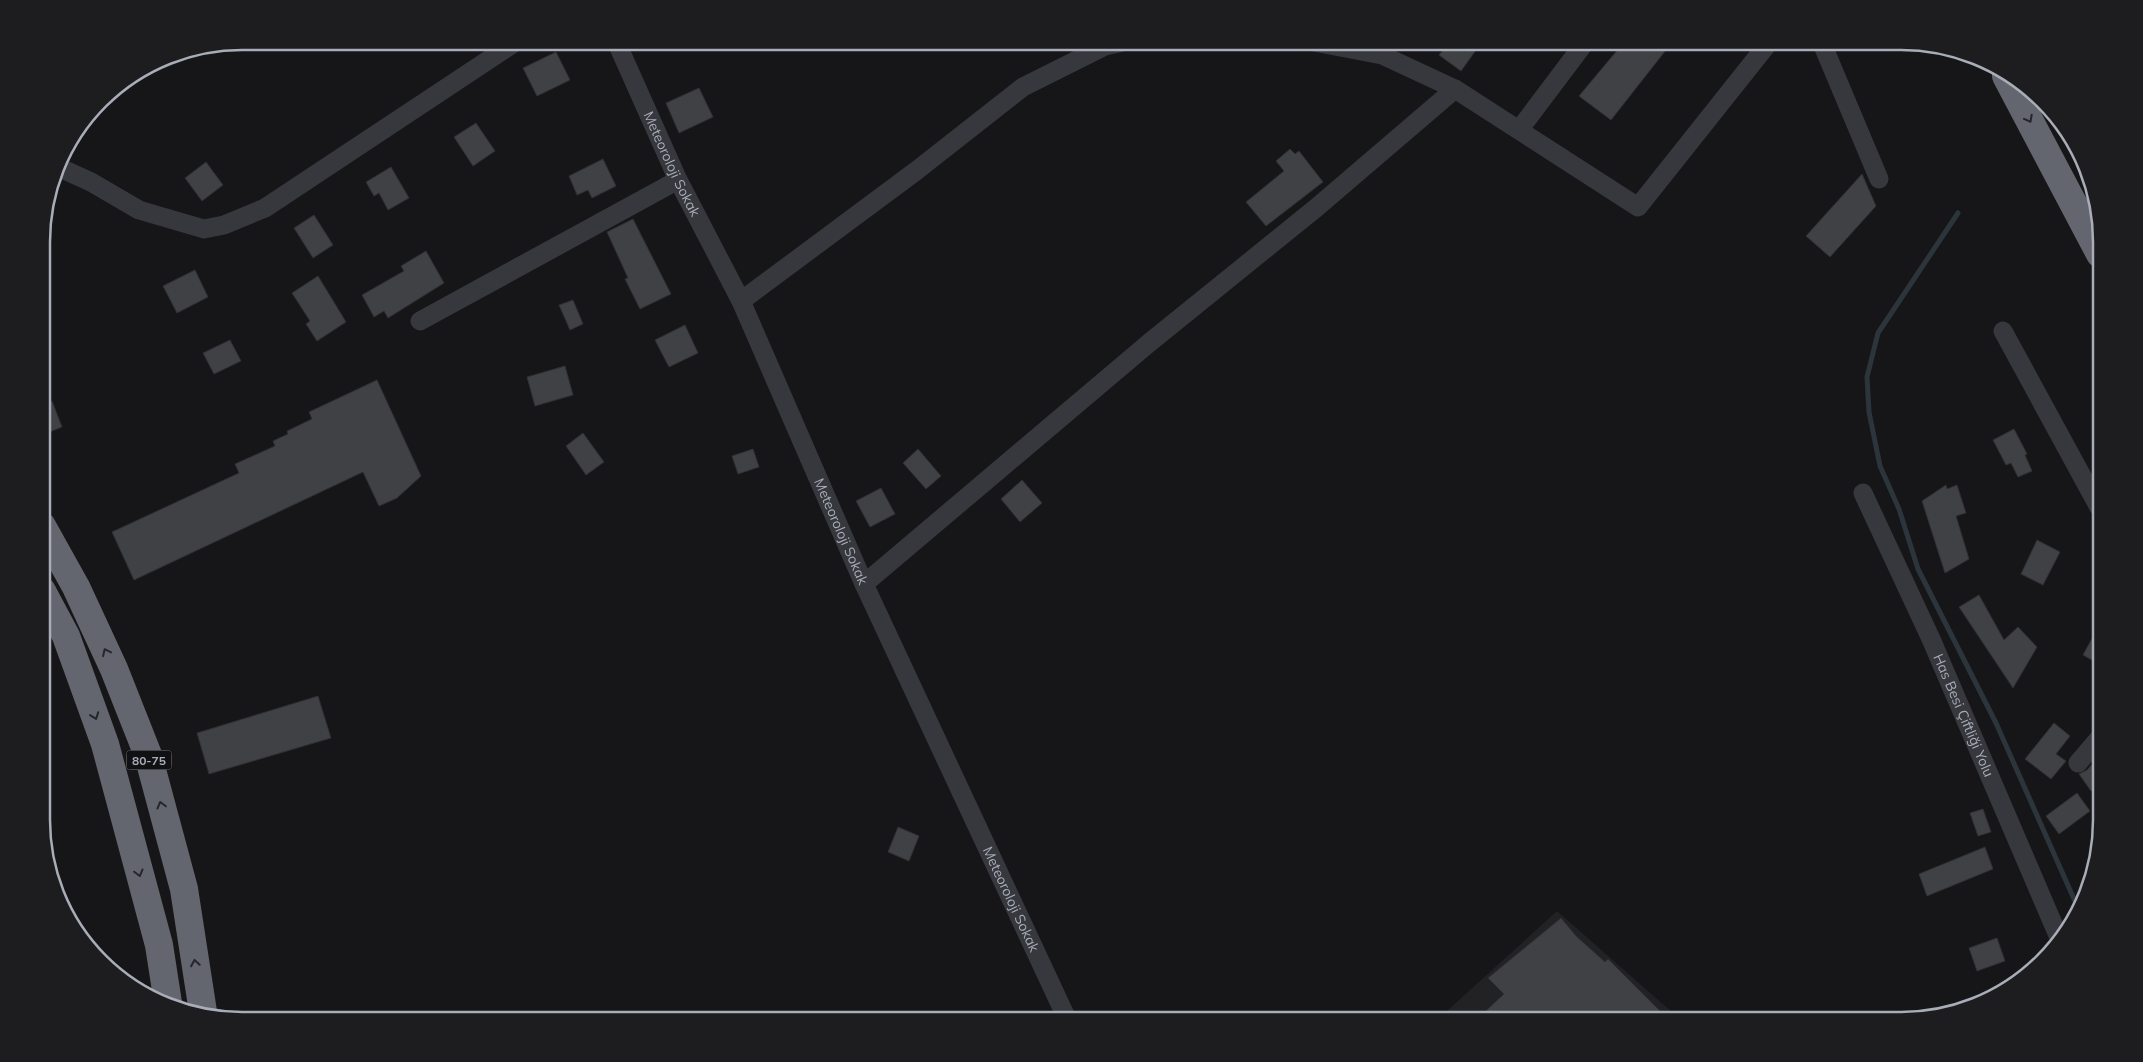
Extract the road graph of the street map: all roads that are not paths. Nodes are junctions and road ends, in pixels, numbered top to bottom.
1 (503, 50) edge
2 (620, 50) edge
3 (1097, 50) edge
4 (1356, 50) edge
5 (1579, 50) edge
6 (1763, 50) edge
7 (1825, 50) edge
8 (2011, 85) edge
9 (1455, 89) junction
10 (1518, 130) junction
11 (65, 170) edge
12 (1879, 179) dead end
13 (678, 180) junction
14 (2093, 241) edge
15 (741, 301) junction
16 (420, 321) dead end
17 (2003, 331) dead end
18 (1862, 493) dead end
19 (2093, 496) edge
20 (50, 540) edge
21 (864, 584) junction
22 (50, 606) edge
23 (2093, 746) edge
24 (2078, 763) dead end
25 (2057, 932) edge
26 (167, 996) edge
27 (202, 1007) edge
28 (1064, 1012) edge

1 - 11 street
2 - 13 street, Meteoroloji Sokak
3 - 15 street
4 - 9 street
5 - 10 street
6 - 10 street
7 - 12 street
8 -> 14 highway
9 - 10 street
9 - 21 street
13 - 15 street, Meteoroloji Sokak
13 - 16 street
15 - 21 street, Meteoroloji Sokak
17 - 19 street
18 - 25 street, Has Besi Çiftliği Yolu
27 -> 20 highway, 80-75
21 - 28 street, Meteoroloji Sokak
22 -> 26 highway, 80-75
23 - 24 street

